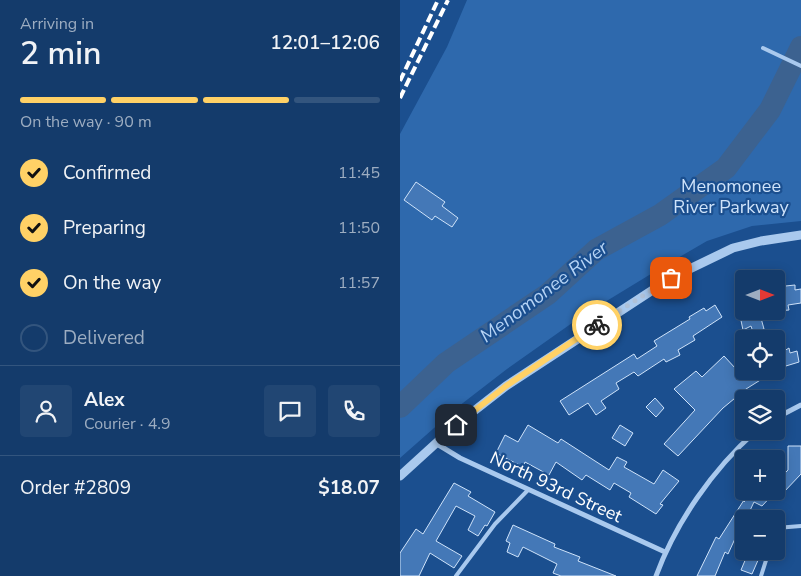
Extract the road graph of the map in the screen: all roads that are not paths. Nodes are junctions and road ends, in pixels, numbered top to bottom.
1 (763, 48) dead end
2 (801, 66) edge
3 (801, 235) edge
4 (801, 404) edge
5 (785, 413) edge
6 (746, 440) edge
7 (437, 444) junction
8 (400, 476) edge
9 (528, 490) junction
10 (801, 526) edge
11 (785, 527) edge
12 (665, 552) junction
13 (766, 560) edge
14 (456, 576) edge
15 (656, 576) edge
16 (761, 576) edge

1 - 2 lane
3 - 7 street
4 - 5 street
6 - 12 street
7 - 8 street
7 - 9 street, North 93rd Street
9 - 12 street, North 93rd Street
9 - 14 lane
10 - 11 lane
12 - 15 street
13 - 16 lane

